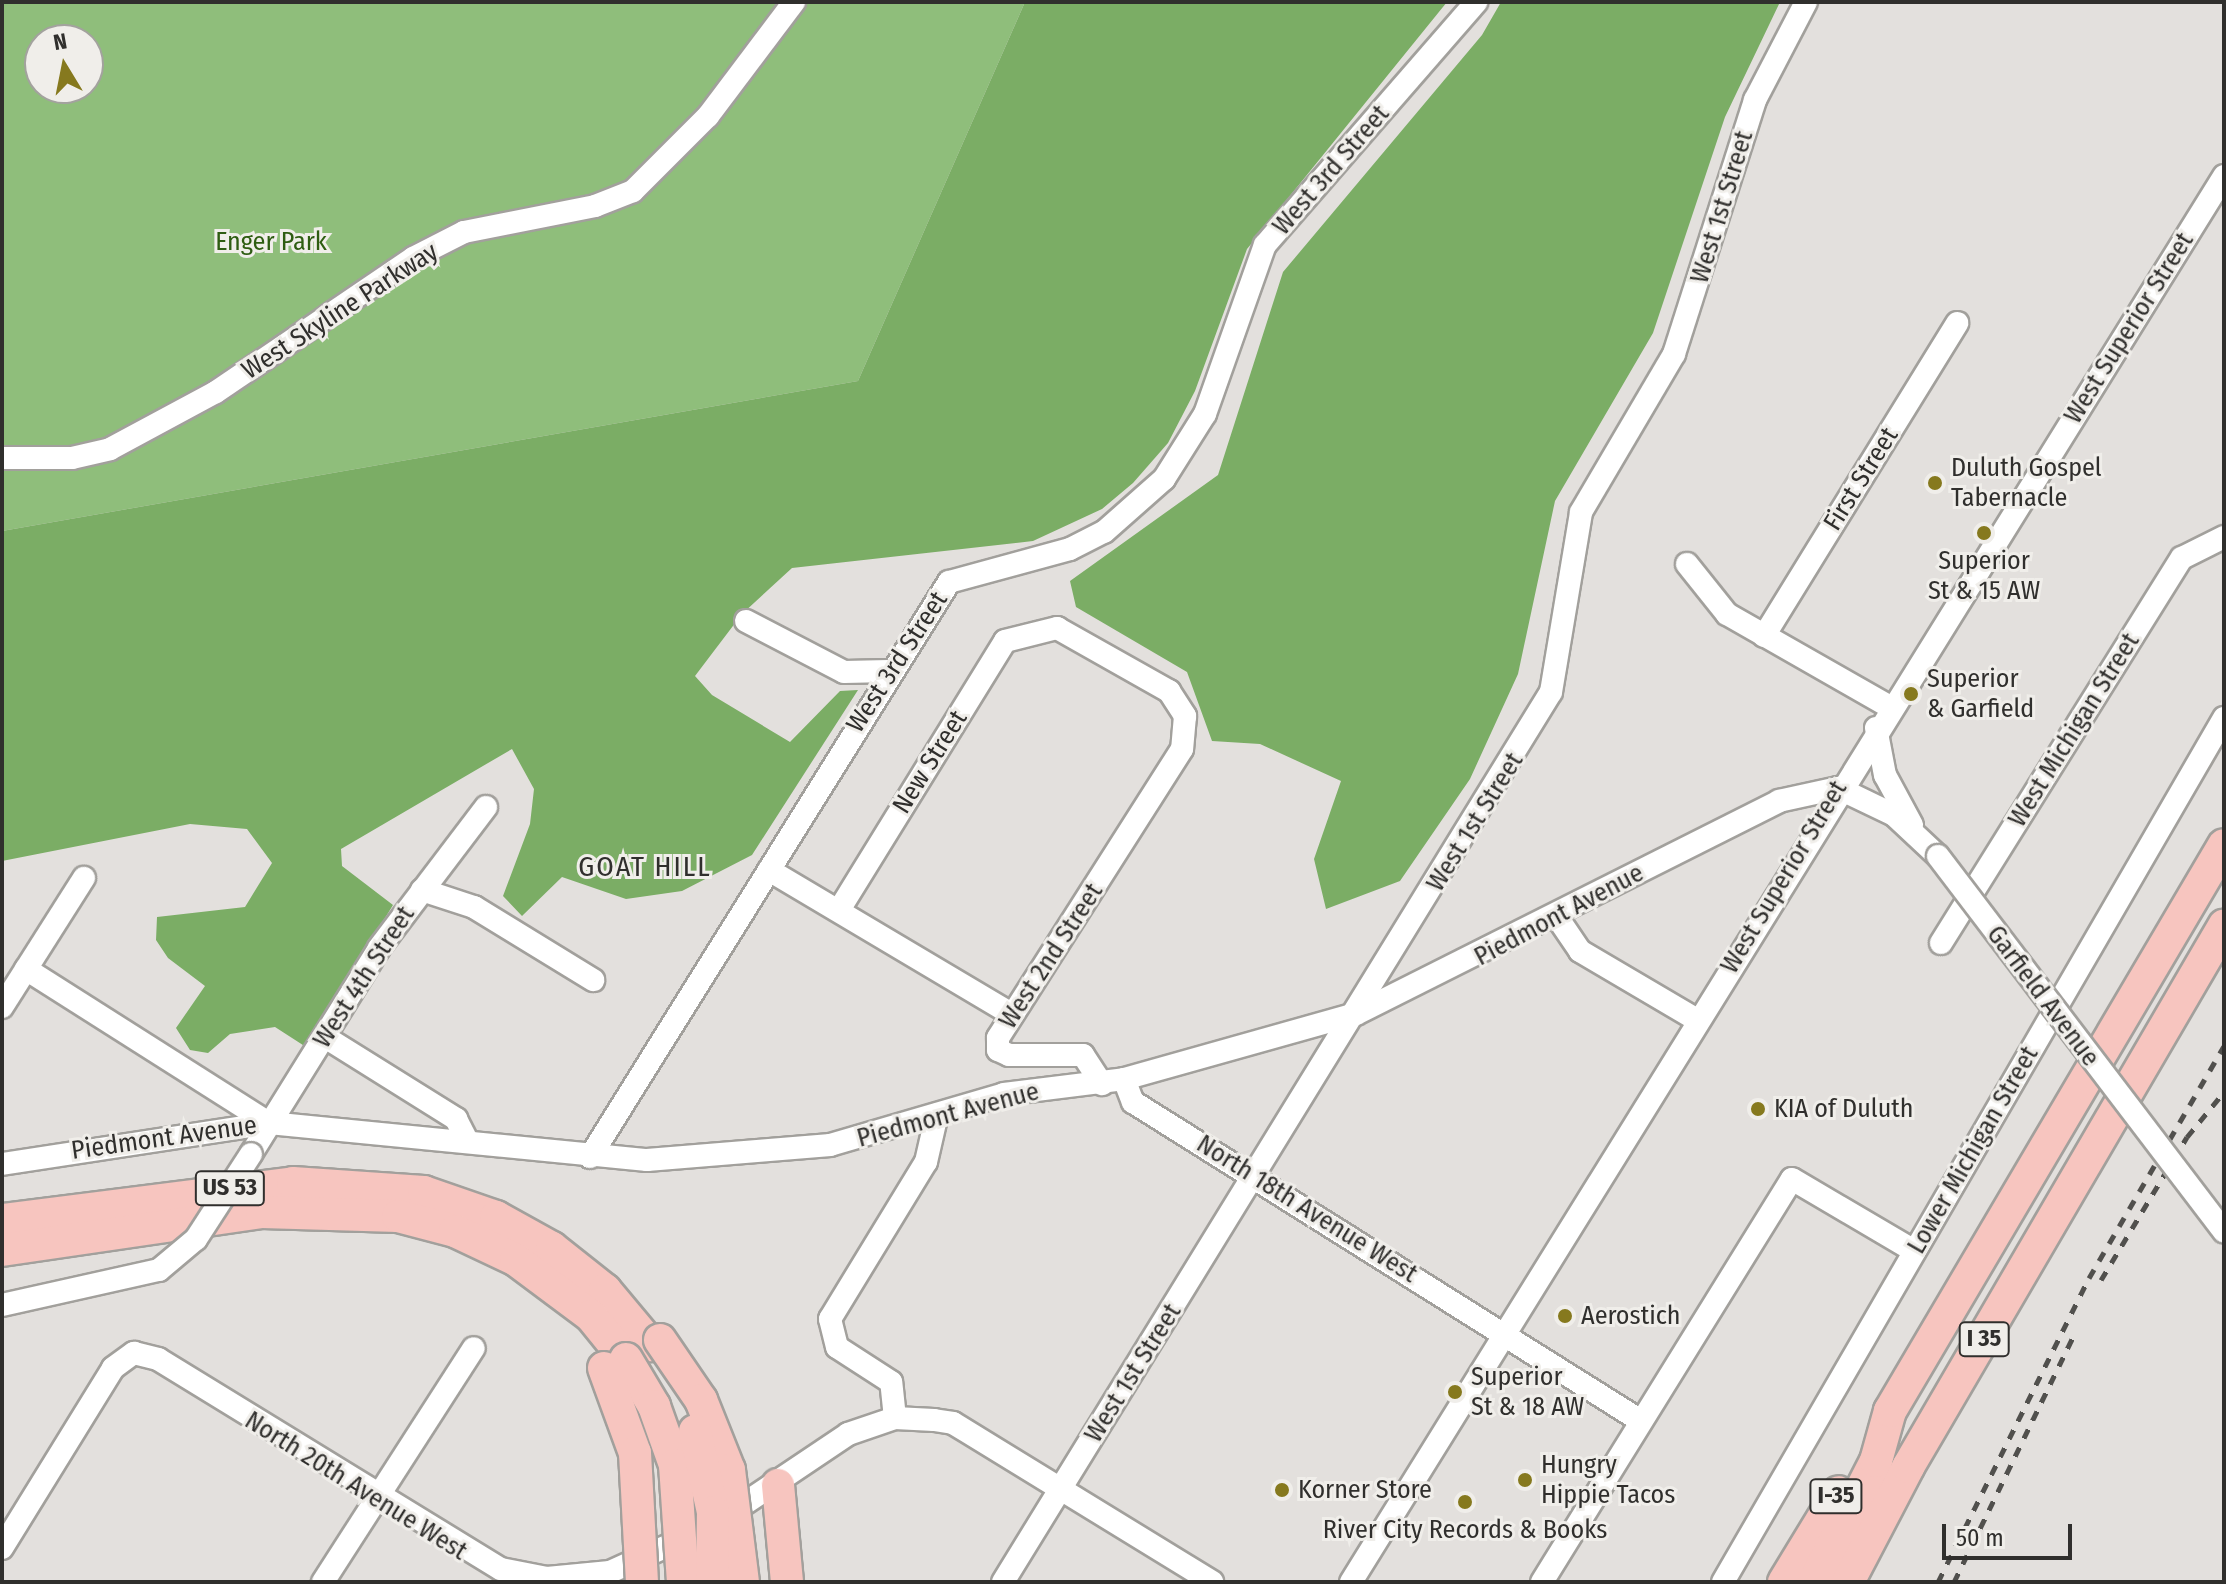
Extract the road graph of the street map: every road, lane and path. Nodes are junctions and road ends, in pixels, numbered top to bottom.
1 (794, 2) edge
2 (1476, 2) edge
3 (1806, 2) edge
4 (2224, 176) edge
5 (1957, 323) dead end
6 (2, 458) edge
7 (2224, 537) edge
8 (1687, 564) dead end
9 (746, 621) dead end
10 (1033, 629) joint
11 (1764, 636) junction
12 (889, 671) junction
13 (1890, 707) junction
14 (2224, 718) edge
15 (1876, 728) junction
16 (1838, 788) junction
17 (486, 807) dead end
18 (1916, 833) junction
19 (2224, 845) edge
20 (769, 870) junction
21 (84, 878) dead end
22 (422, 890) junction
23 (839, 910) junction
24 (1557, 917) junction
25 (2224, 926) edge
26 (1941, 943) dead end
27 (26, 969) junction
28 (593, 980) dead end
29 (2, 1007) edge
30 (1008, 1012) junction
31 (1356, 1014) junction
32 (1697, 1020) junction
33 (325, 1037) junction
34 (1113, 1082) junction
35 (937, 1114) junction
36 (269, 1123) junction
37 (466, 1139) junction
38 (590, 1157) junction
39 (2, 1164) edge
40 (1255, 1177) junction
41 (449, 1214) junction
42 (2, 1220) edge
43 (2224, 1232) edge
44 (2, 1250) edge
45 (1914, 1251) junction
46 (2, 1305) edge
47 (1501, 1331) junction
48 (474, 1348) dead end
49 (635, 1353) junction
50 (1890, 1411) junction
51 (895, 1418) junction
52 (1641, 1421) junction
53 (1908, 1467) junction
54 (778, 1485) junction
55 (1062, 1488) junction
56 (376, 1496) junction
57 (2, 1548) edge
58 (323, 1582) edge
59 (642, 1582) edge
60 (683, 1582) edge
61 (712, 1582) edge
62 (743, 1582) edge
63 (787, 1582) edge
64 (1003, 1582) edge
65 (1212, 1582) edge
66 (1351, 1582) edge
67 (1542, 1582) edge
68 (1723, 1582) edge
69 (1784, 1582) edge
70 (1814, 1582) edge
71 (1848, 1582) edge
72 (1861, 1582) edge

1 - 6 street, West Skyline Parkway
2 - 12 street, West 3rd Street
3 - 31 street, West 1st Street
4 - 13 street, West Superior Street
5 - 11 street, First Street
7 - 26 street, West Michigan Street
8 - 11 street
9 - 12 street
10 - 23 street, New Street
10 - 30 street, West 2nd Street
11 - 13 street
12 - 20 street, West 3rd Street
13 - 15 street, West Superior Street
14 - 45 street, Lower Michigan Street
15 - 16 street, West Superior Street
15 - 18 street
16 - 18 street, Garfield Avenue
16 - 24 street, Piedmont Avenue
16 - 32 street, West Superior Street
17 - 22 street, West 4th Street
18 - 43 street, Garfield Avenue, bridge
19 - 50 highway, I 35
20 - 23 street
20 - 38 street, West 3rd Street
21 - 27 street
22 - 28 street
22 - 33 street, West 4th Street
23 - 30 street
24 - 31 street, Piedmont Avenue
24 - 32 street
25 - 53 highway, I 35
27 - 29 street
27 - 36 street
30 - 34 street, West 2nd Street
31 - 34 street, Piedmont Avenue
31 - 40 street, West 1st Street
32 - 47 street, West Superior Street
33 - 36 street, West 4th Street
33 - 37 street
34 - 35 street, Piedmont Avenue
34 - 40 street, North 18th Avenue West
35 - 38 street, Piedmont Avenue
35 - 51 street
36 - 37 street, Piedmont Avenue
36 - 39 street, Piedmont Avenue
36 - 46 street, West 4th Street, bridge
37 - 38 street, Piedmont Avenue
40 - 47 street, North 18th Avenue West
40 - 55 street, West 1st Street
41 - 42 highway, US 53
41 - 44 highway, US 53
41 - 49 highway, US 53
41 - 49 highway
45 - 52 street
45 - 68 street, Lower Michigan Street
47 - 52 street, North 18th Avenue West
47 - 66 street, West Superior Street
48 - 56 street
49 - 59 highway, bridge
49 - 60 highway, bridge
49 - 61 highway, bridge
49 - 62 highway, bridge
50 - 69 highway, I-35
50 - 70 highway, I 35
51 - 54 street, North 20th Avenue West
51 - 55 street, North 20th Avenue West
52 - 67 street
53 - 71 highway, I 35
53 - 72 highway
54 - 56 street, North 20th Avenue West
54 - 63 highway
55 - 64 street, West 1st Street
55 - 65 street, North 20th Avenue West
56 - 57 street, North 20th Avenue West
56 - 58 street

